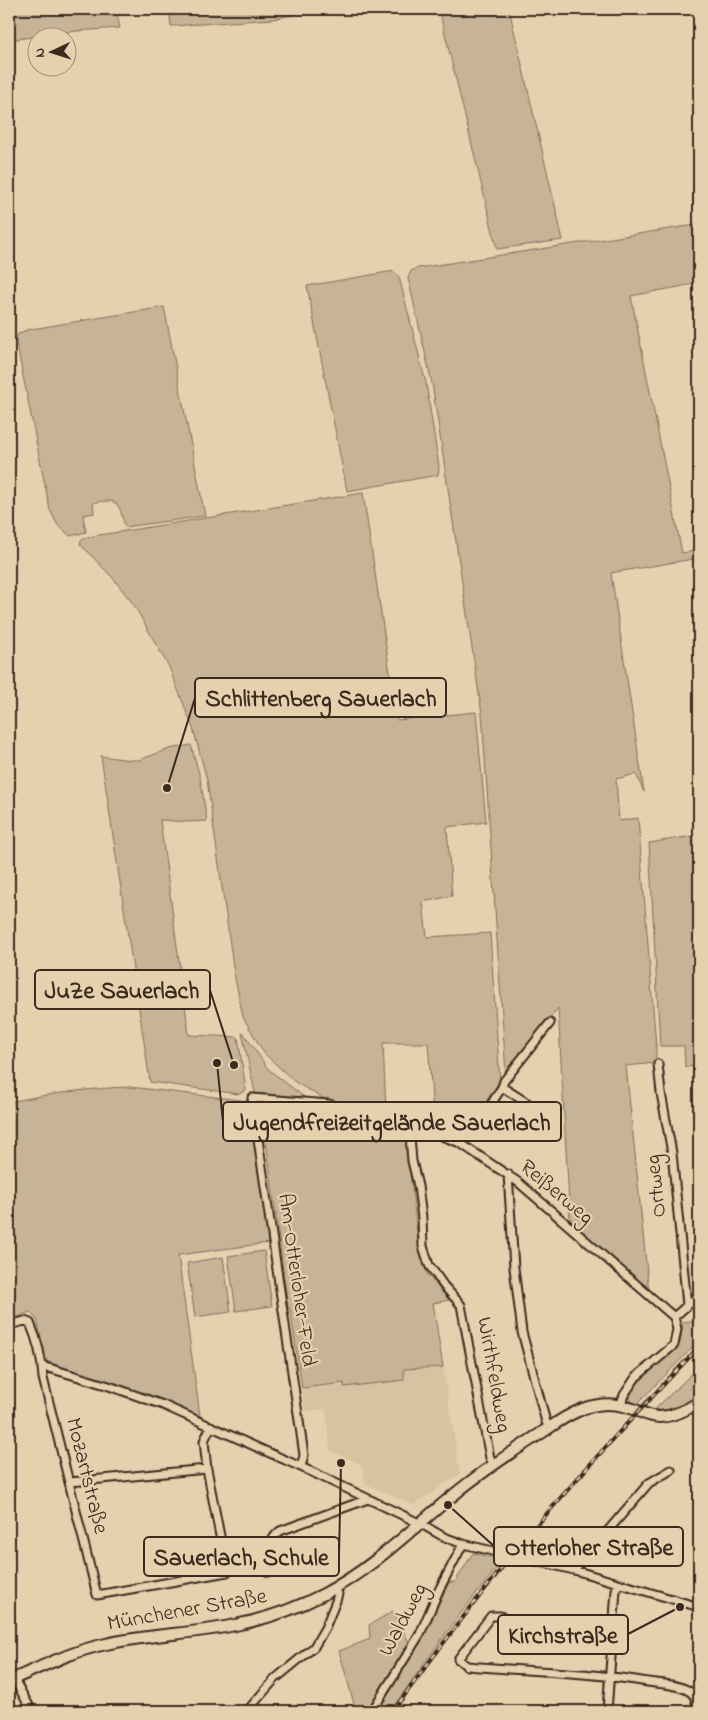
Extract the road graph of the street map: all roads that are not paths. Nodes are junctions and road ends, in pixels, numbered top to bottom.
1 (550, 1023) dead end
2 (658, 1064) dead end
3 (502, 1087) junction
4 (252, 1098) joint
5 (548, 1116) dead end
6 (413, 1124) junction
7 (460, 1143) junction
8 (508, 1174) junction
9 (699, 1294) edge
10 (687, 1305) junction
11 (674, 1317) junction
12 (9, 1325) edge
13 (42, 1366) junction
14 (699, 1402) edge
15 (620, 1406) junction
16 (211, 1426) junction
17 (550, 1428) junction
18 (494, 1464) junction
19 (301, 1467) junction
20 (207, 1469) junction
21 (671, 1470) dead end
22 (70, 1482) junction
23 (368, 1499) junction
24 (421, 1524) junction
25 (463, 1544) junction
26 (574, 1570) junction
27 (268, 1572) dead end
28 (618, 1583) junction
29 (335, 1587) junction
30 (699, 1607) edge
31 (501, 1616) dead end
32 (610, 1676) junction
33 (11, 1680) edge
34 (32, 1711) edge
35 (97, 1711) edge
36 (116, 1711) edge
37 (247, 1711) edge
38 (372, 1711) edge
39 (607, 1711) edge
40 (695, 1711) edge

1 - 3 street
2 - 10 street, Ortweg
3 - 5 street
3 - 7 street
4 - 6 street, Reißerweg
4 - 19 street, Am-Otterloher-Feld
6 - 7 street, Reißerweg
6 - 18 street, Wirthfeldweg
7 - 8 street, Reißerweg
8 - 11 street, Reißerweg
8 - 17 street
9 - 10 street
10 - 11 street
11 - 15 street
12 - 13 street, Mozartstraße
13 - 16 street
13 - 22 street, Mozartstraße
14 - 15 main road, Münchener Straße
15 - 17 main road, Münchener Straße
16 - 19 street
16 - 20 street
17 - 18 main road, Münchener Straße
18 - 24 main road, Münchener Straße
19 - 23 street
20 - 22 street
20 - 22 street, Mozartstraße
21 - 26 street
23 - 24 street
23 - 27 street
24 - 25 street
24 - 29 main road, Münchener Straße
25 - 26 street
25 - 38 street, Waldweg
26 - 28 street
28 - 30 street
28 - 32 street
29 - 33 main road, Münchener Straße
29 - 37 street
31 - 32 street
32 - 39 street
32 - 40 street
33 - 34 street
35 - 36 street

